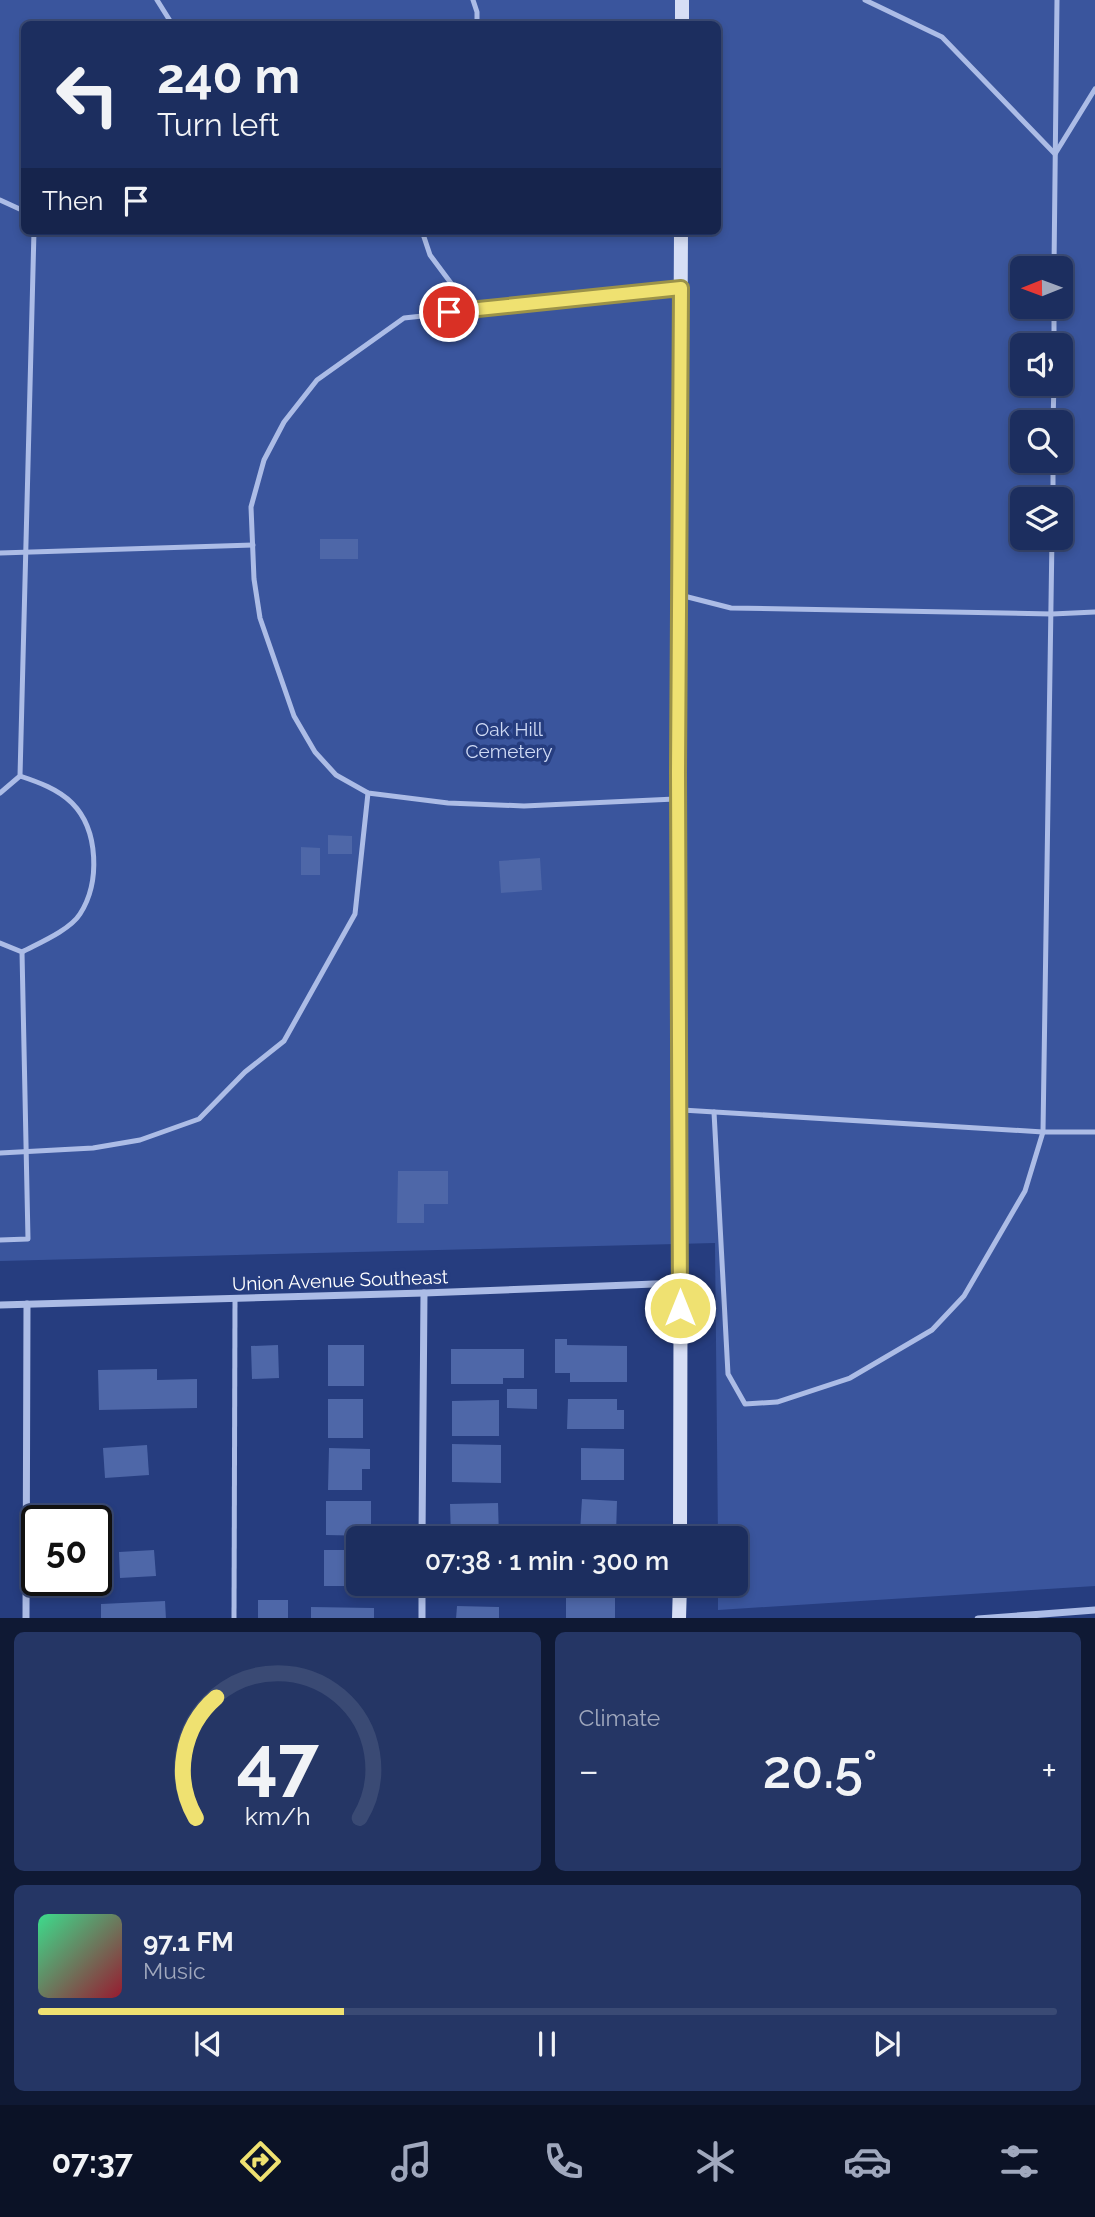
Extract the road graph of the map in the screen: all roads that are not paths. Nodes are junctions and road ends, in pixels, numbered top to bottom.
1 (157, 0) edge
2 (473, 0) edge
3 (682, 0) edge
4 (864, 0) edge
5 (1057, 0) edge
6 (170, 21) edge
7 (477, 21) edge
8 (682, 21) edge
9 (1095, 89) edge
10 (1055, 154) junction
11 (0, 200) edge
12 (21, 210) edge
13 (34, 235) edge
14 (423, 235) edge
15 (681, 235) edge
16 (1055, 256) edge
17 (681, 288) junction
18 (471, 310) junction
19 (253, 545) junction
20 (1052, 550) edge
21 (26, 552) junction
22 (0, 553) edge
23 (680, 595) junction
24 (1095, 612) edge
25 (1052, 614) junction
26 (20, 776) junction
27 (0, 793) edge
28 (368, 793) junction
29 (678, 799) junction
30 (0, 943) edge
31 (22, 952) junction
32 (681, 1110) junction
33 (714, 1112) junction
34 (1043, 1132) junction
35 (1095, 1132) edge
36 (27, 1152) junction
37 (0, 1153) edge
38 (0, 1240) edge
39 (680, 1283) junction
40 (424, 1293) junction
41 (235, 1299) junction
42 (27, 1304) junction
43 (0, 1305) edge
44 (422, 1526) edge
45 (680, 1526) edge
46 (422, 1596) edge
47 (680, 1596) edge
48 (1095, 1610) edge
49 (26, 1618) edge
50 (234, 1618) edge
51 (422, 1618) edge
52 (680, 1618) edge
53 (991, 1618) edge

1 - 6 lane
2 - 7 lane
3 - 8 main road
4 - 10 lane
5 - 10 lane
9 - 10 lane
10 - 16 lane
11 - 12 lane
13 - 21 lane
14 - 18 lane
15 - 17 main road
17 - 18 lane
17 - 23 main road
18 - 19 lane
19 - 21 lane
19 - 28 lane
20 - 25 lane
21 - 22 lane
21 - 26 lane
23 - 25 lane
23 - 29 main road
24 - 25 lane
25 - 34 lane
26 - 27 lane
26 - 31 lane
28 - 29 lane
28 - 36 lane
29 - 32 main road
30 - 31 lane
31 - 36 lane
32 - 33 lane
32 - 39 main road
33 - 34 lane
33 - 34 lane
34 - 35 lane
36 - 37 lane
36 - 38 lane
39 - 40 street, Union Avenue Southeast
39 - 45 main road
40 - 41 street, Union Avenue Southeast
40 - 44 street
41 - 42 street, Union Avenue Southeast
41 - 50 lane
42 - 43 street, Union Avenue Southeast
42 - 49 street
46 - 51 street
47 - 52 main road
48 - 53 street

